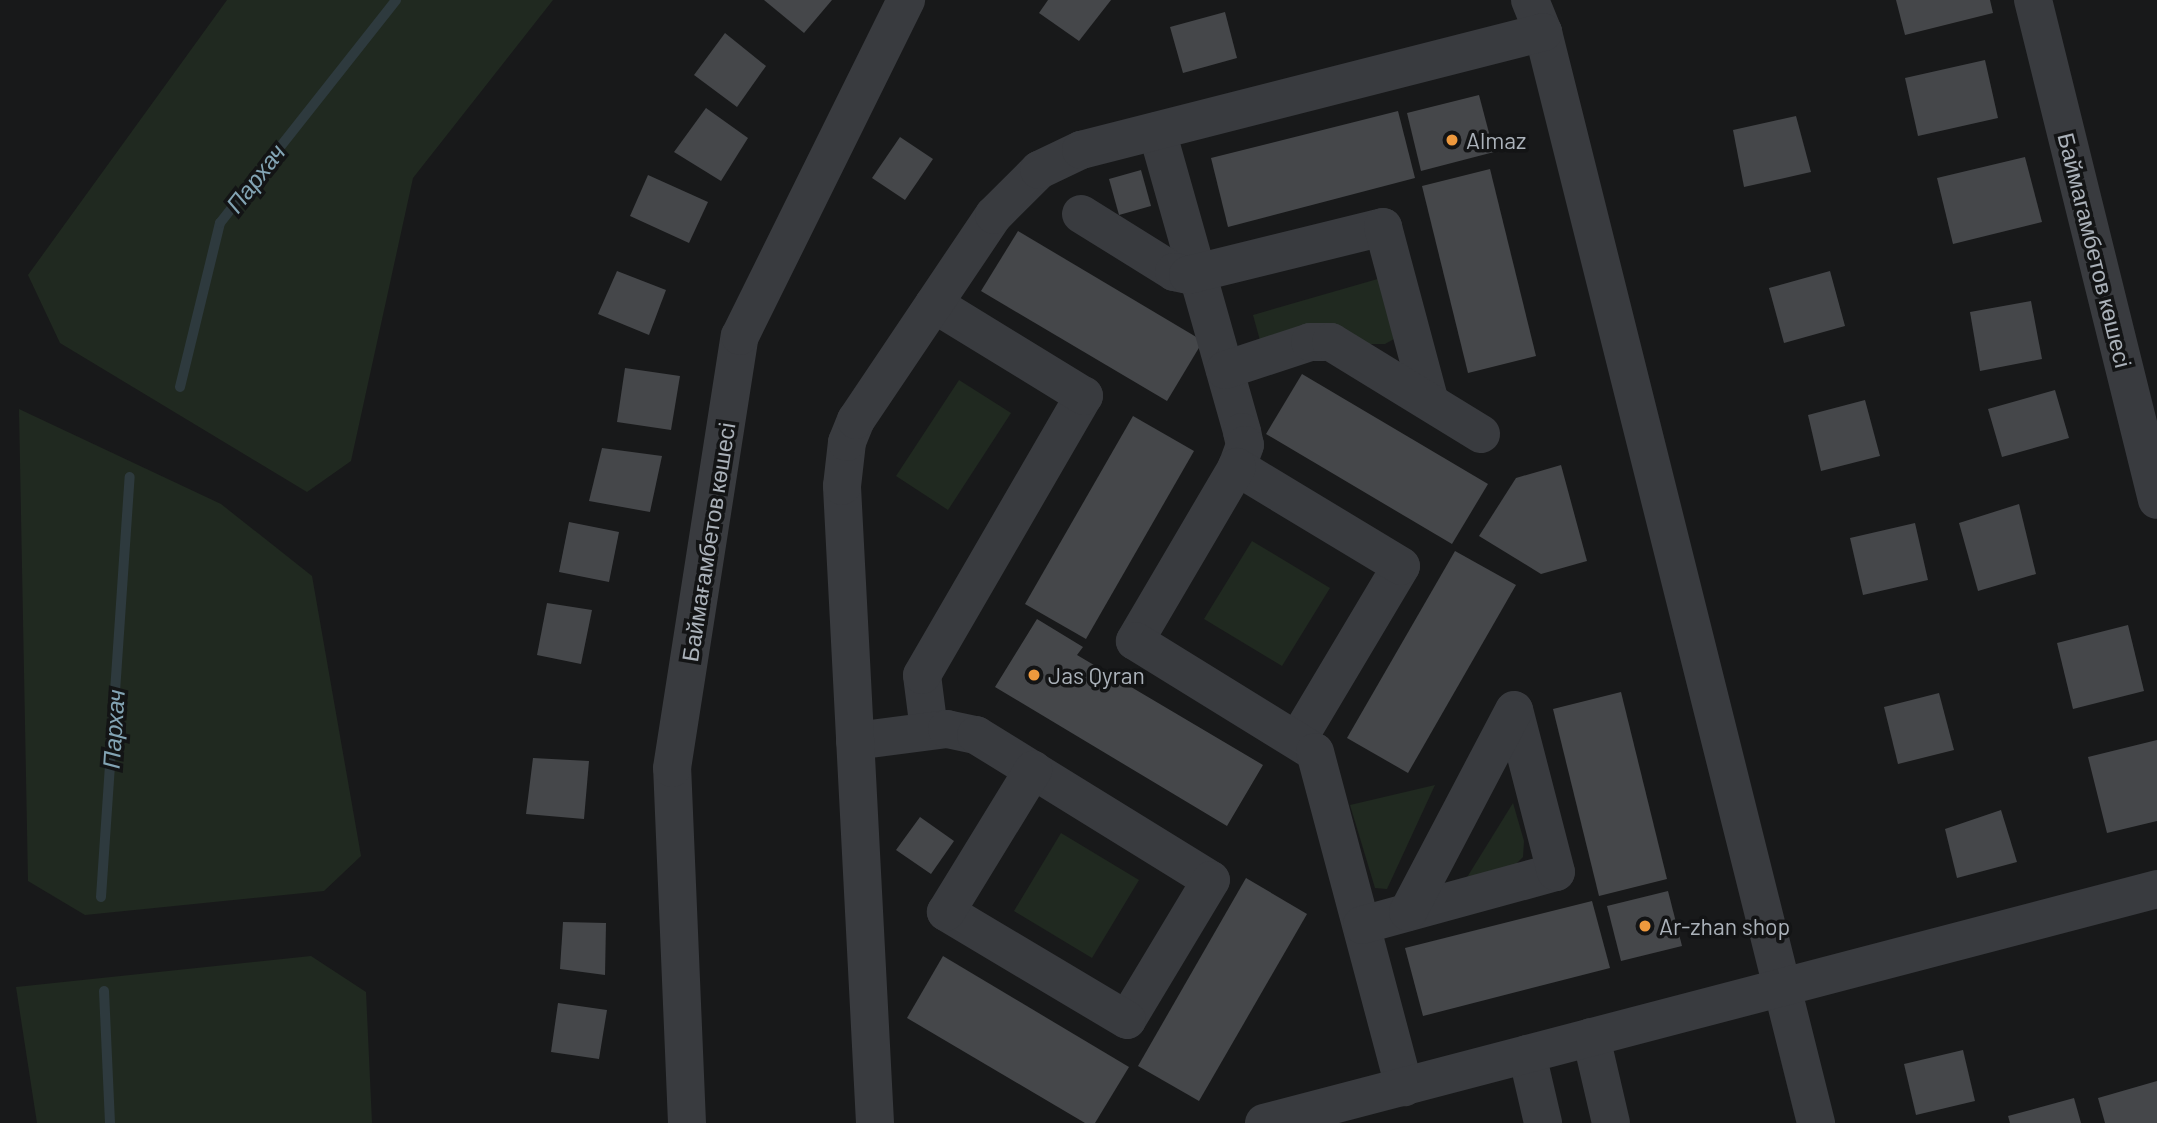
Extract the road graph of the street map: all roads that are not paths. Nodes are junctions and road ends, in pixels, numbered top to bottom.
1 (906, 0) edge
2 (2032, 0) edge
3 (1538, 11) edge
4 (1157, 131) junction
5 (1081, 214) dead end
6 (1198, 276) junction
7 (934, 304) junction
8 (1225, 370) junction
9 (1430, 402) junction
10 (1481, 433) dead end
11 (1237, 467) junction
12 (2157, 500) edge
13 (929, 730) junction
14 (1298, 738) junction
15 (855, 740) junction
16 (1033, 770) junction
17 (2157, 889) edge
18 (1408, 912) junction
19 (1362, 925) junction
20 (1781, 988) junction
21 (1591, 1037) junction
22 (1527, 1054) junction
23 (1404, 1087) junction
24 (687, 1123) edge
25 (875, 1123) edge
26 (1264, 1123) edge
27 (1543, 1123) edge
28 (1611, 1123) edge
29 (1816, 1123) edge

1 - 24 street, Баймағамбетов көшесі
2 - 12 street, Баймагамбетов көшесі
3 - 4 street
3 - 20 street
4 - 6 street
4 - 7 street
5 - 6 street
6 - 8 street
6 - 9 street
7 - 13 street
7 - 15 street
8 - 9 street
8 - 11 street
9 - 10 street
11 - 14 street
11 - 14 street
13 - 15 street
13 - 16 street
14 - 19 street
15 - 25 street
16 - 16 street
17 - 20 street
18 - 18 street
18 - 19 street
19 - 23 street
20 - 21 street
20 - 29 street
21 - 22 street
21 - 28 street
22 - 23 street
22 - 27 street
23 - 26 street

